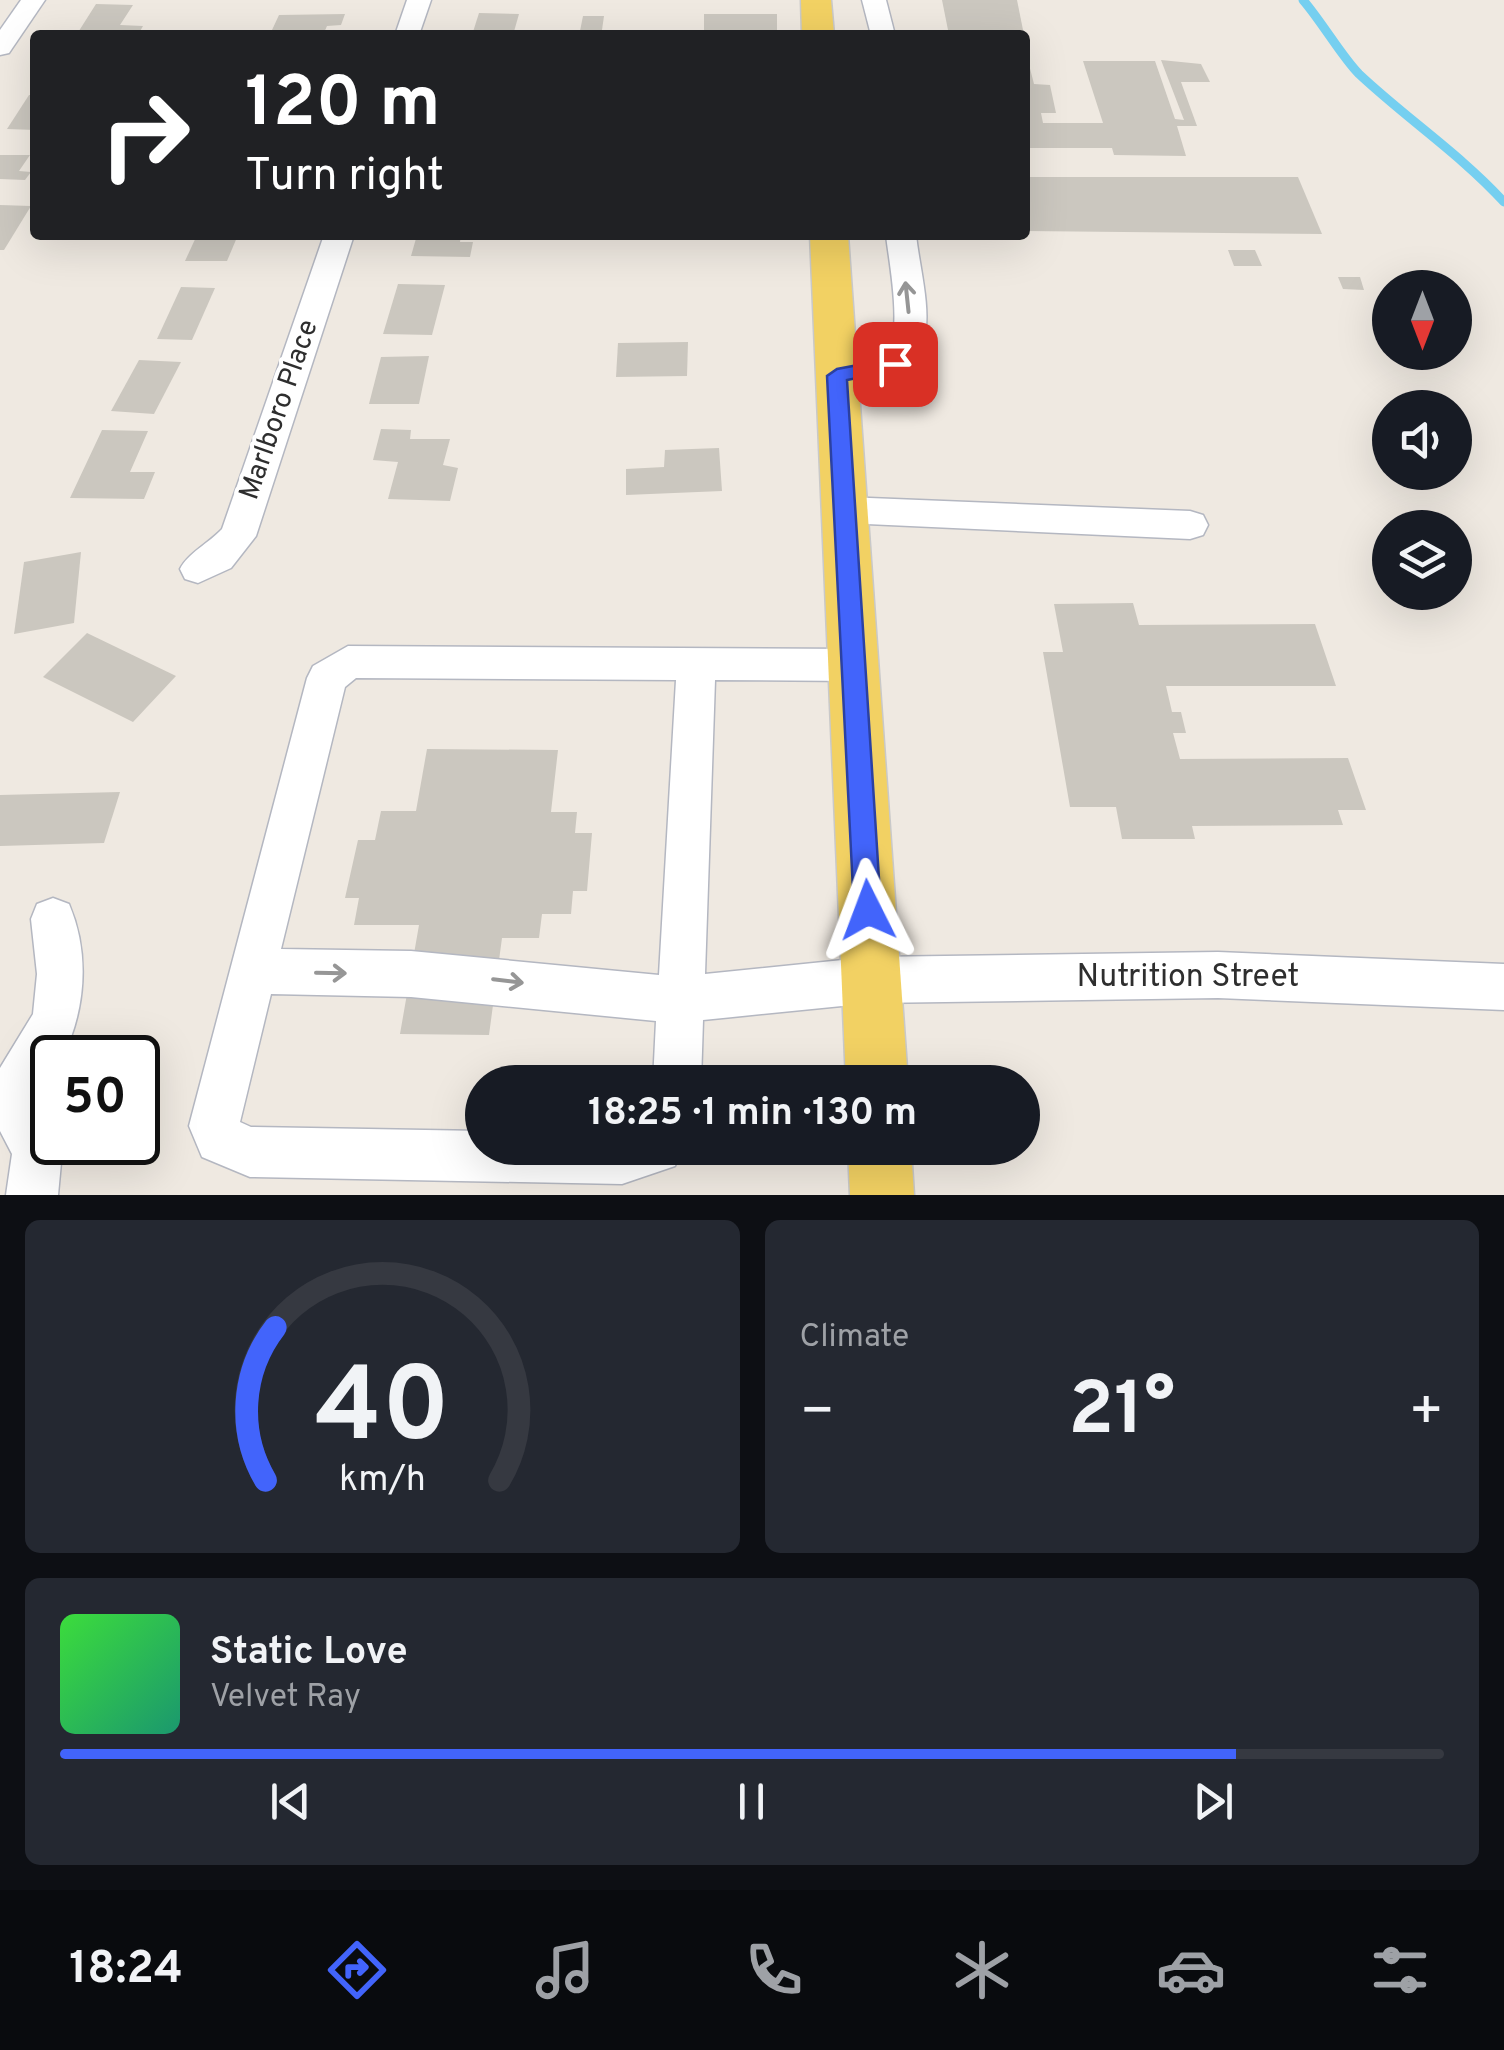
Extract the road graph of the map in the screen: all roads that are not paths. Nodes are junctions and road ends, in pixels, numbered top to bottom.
1 (32, 0) edge
2 (419, 0) edge
3 (816, 0) edge
4 (874, 0) edge
5 (409, 30) edge
6 (818, 30) edge
7 (882, 30) edge
8 (0, 48) edge
9 (338, 240) edge
10 (830, 240) edge
11 (902, 240) edge
12 (837, 376) junction
13 (845, 510) junction
14 (1190, 525) dead end
15 (198, 568) dead end
16 (696, 663) junction
17 (854, 665) junction
18 (53, 919) dead end
19 (252, 972) junction
20 (872, 980) junction
21 (1504, 987) edge
22 (681, 999) junction
23 (678, 1065) edge
24 (876, 1065) edge
25 (465, 1156) edge
26 (881, 1165) edge
27 (32, 1195) edge
28 (882, 1195) edge

1 - 8 street
2 - 5 street
3 - 6 main road
4 - 7 street
9 - 15 street, Marlboro Place
10 - 12 main road
12 -> 11 street
12 - 13 main road
13 - 14 street
13 - 17 main road
16 - 17 street
16 - 19 street
16 - 22 street
17 - 20 main road
18 - 27 street
19 -> 22 street, Nutrition Street
19 - 25 street
20 - 21 street, Nutrition Street
20 - 22 street, Nutrition Street
20 - 24 main road
22 - 23 street
26 - 28 main road

